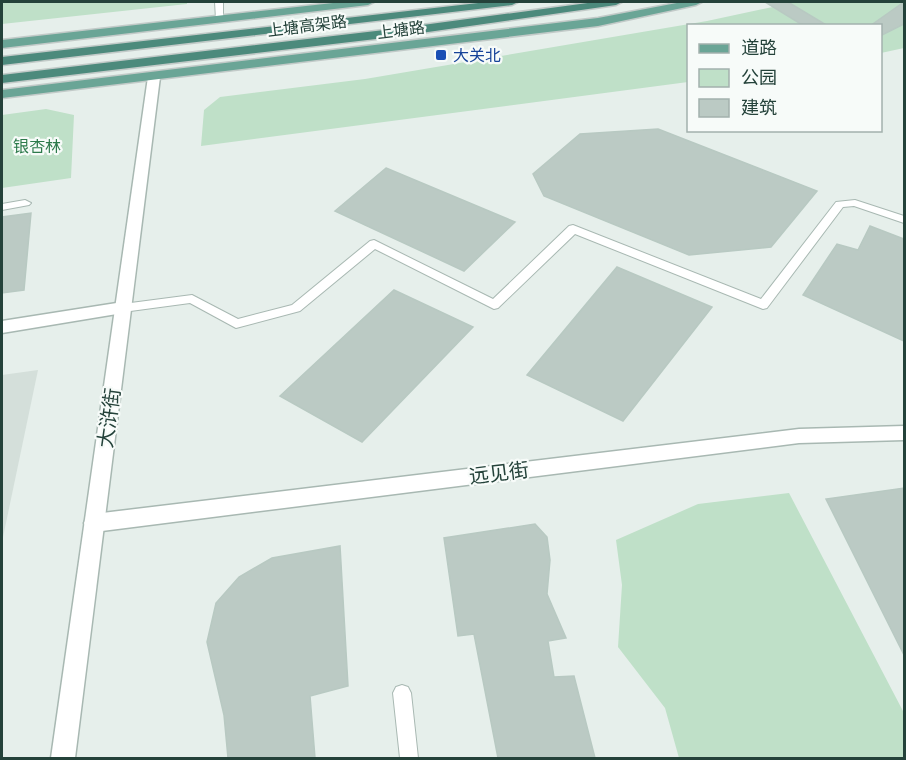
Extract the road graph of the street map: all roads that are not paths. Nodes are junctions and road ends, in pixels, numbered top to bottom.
1 (219, 2) edge
2 (368, 2) edge
3 (512, 2) edge
4 (616, 2) edge
5 (696, 2) edge
6 (220, 19) junction
7 (2, 44) edge
8 (2, 61) edge
9 (154, 76) junction
10 (2, 79) edge
11 (2, 94) edge
12 (25, 203) dead end
13 (2, 207) edge
14 (904, 220) edge
15 (123, 308) junction
16 (2, 327) edge
17 (904, 433) edge
18 (94, 523) junction
19 (402, 693) dead end
20 (63, 759) edge
21 (410, 759) edge

1 - 6 lane
2 - 6 main road, 上塘路
3 - 8 highway, 上塘高架路
4 - 10 highway, 上塘高架路
5 - 9 main road, 上塘路
6 - 7 main road, 上塘路
9 - 11 main road, 上塘路
9 - 15 street, 大浒街
12 - 13 lane
14 - 15 lane
15 - 16 street
15 - 18 street, 大浒街
17 - 18 street, 远见街
18 - 20 street, 大浒街
19 - 21 lane

